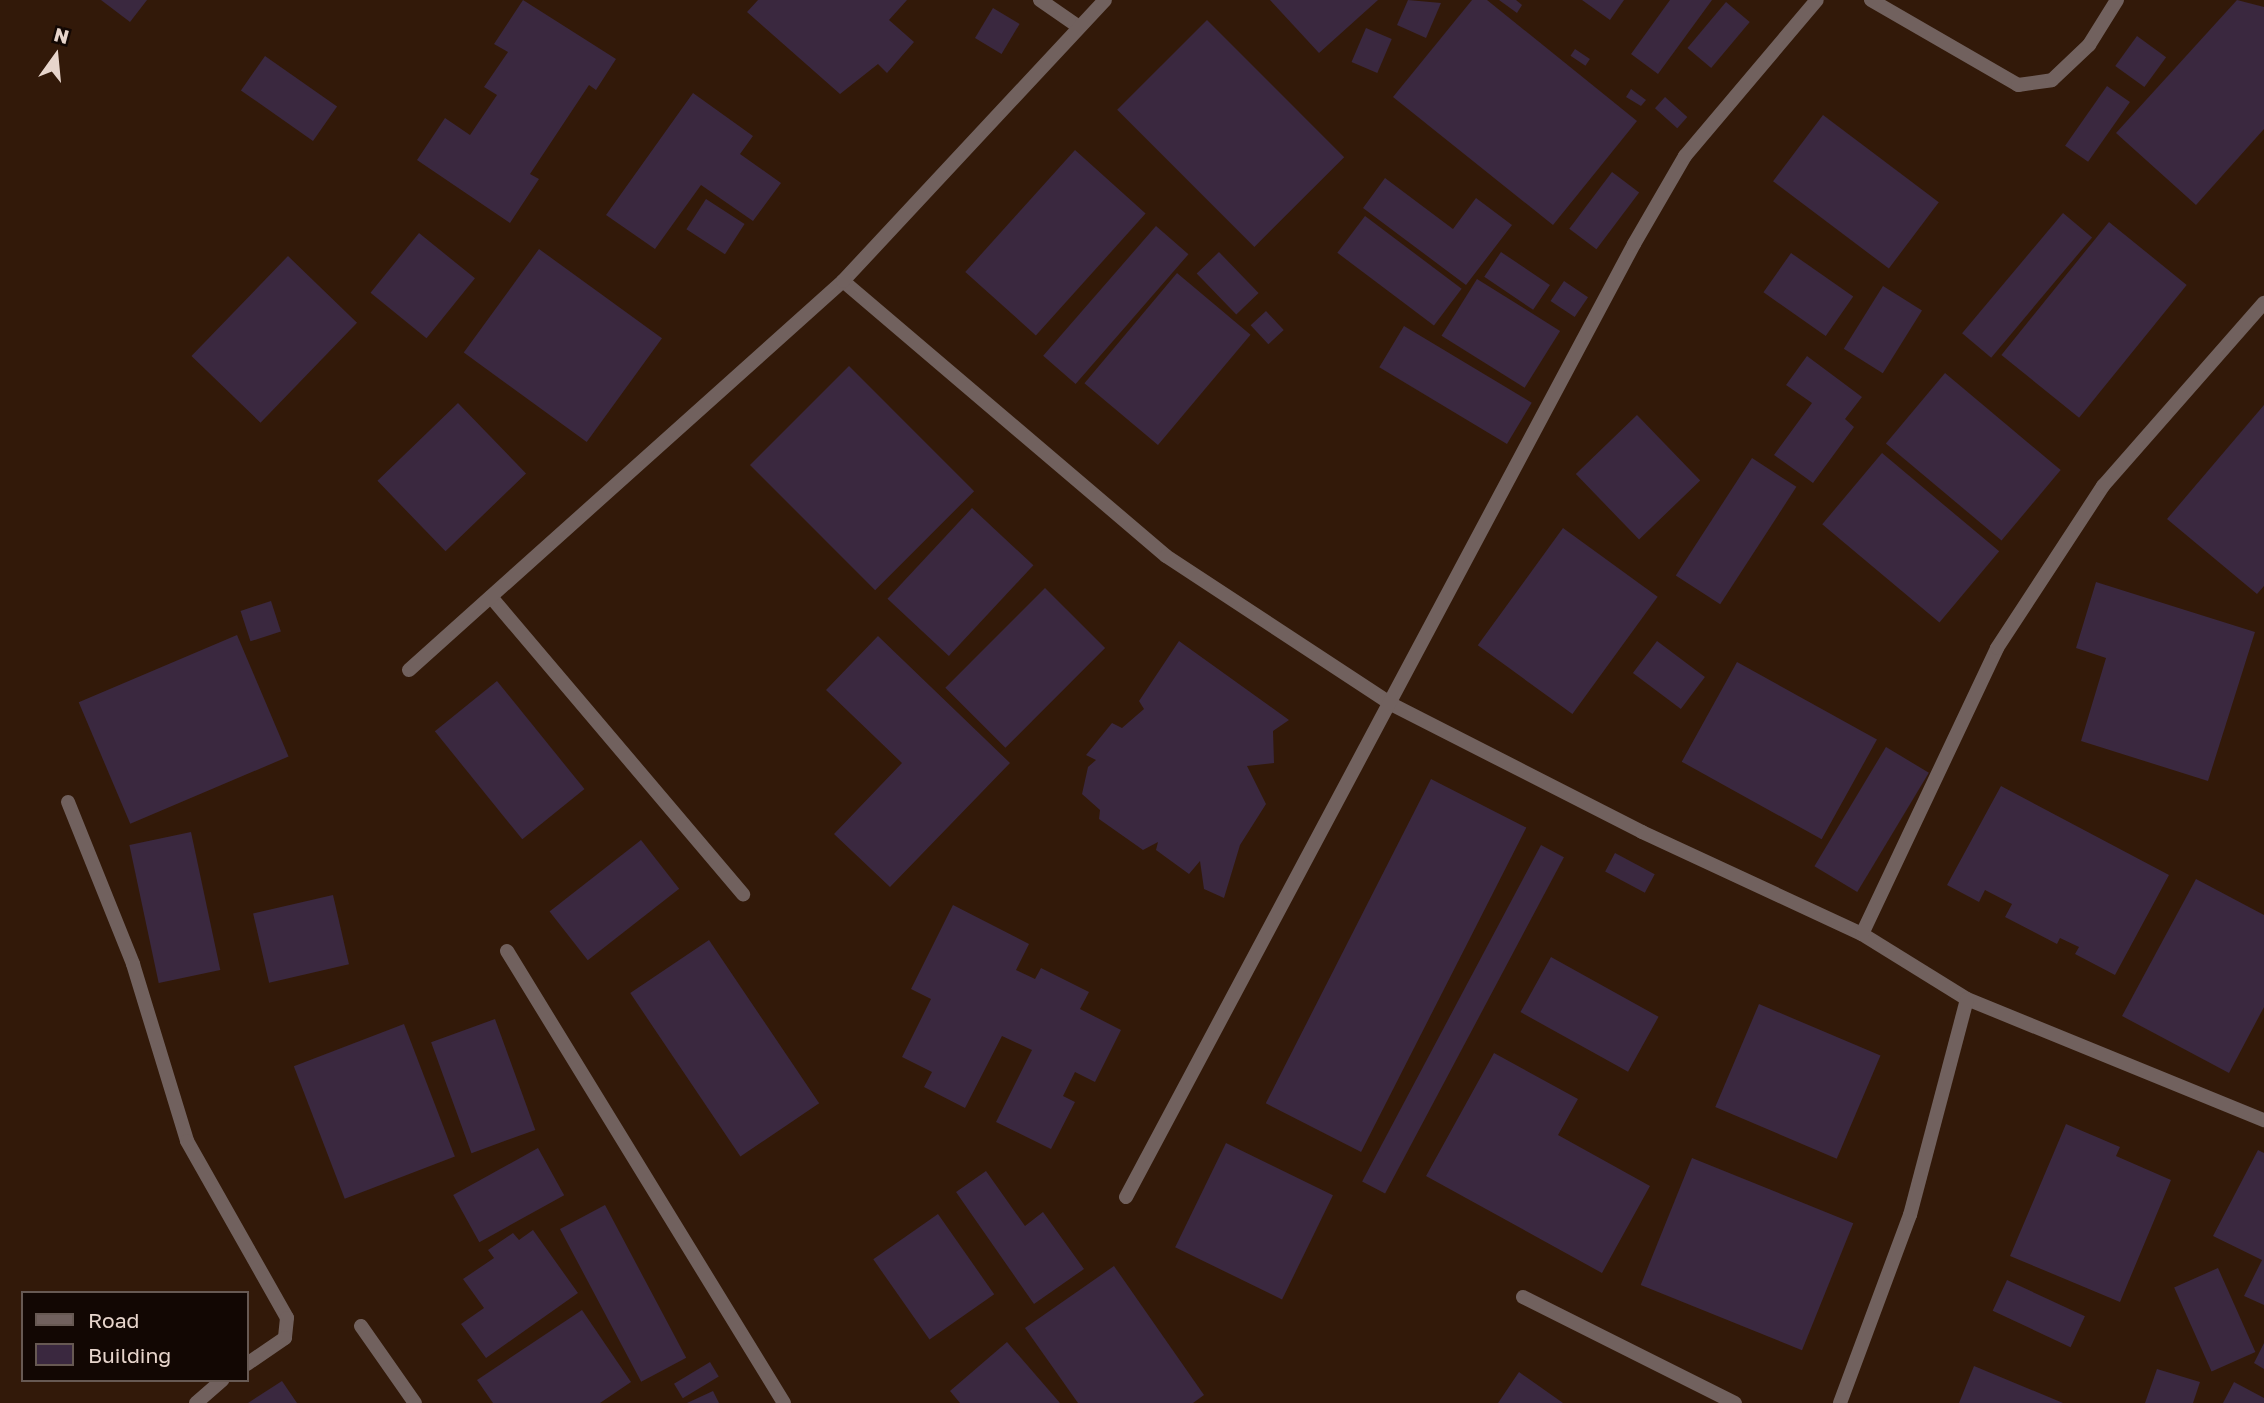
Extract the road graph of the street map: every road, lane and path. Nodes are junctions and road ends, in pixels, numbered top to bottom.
1 (1040, 0) edge
2 (1105, 0) edge
3 (1817, 0) edge
4 (1871, 0) edge
5 (2117, 0) edge
6 (1079, 27) junction
7 (843, 281) junction
8 (2264, 303) edge
9 (491, 597) junction
10 (409, 670) dead end
11 (1394, 705) junction
12 (68, 802) dead end
13 (743, 894) dead end
14 (1862, 934) junction
15 (507, 951) dead end
16 (1967, 999) junction
17 (2264, 1120) edge
18 (1126, 1197) dead end
19 (1523, 1297) dead end
20 (361, 1326) dead end
21 (248, 1363) edge
22 (220, 1382) edge
23 (196, 1403) edge
24 (415, 1403) edge
25 (784, 1403) edge
26 (1735, 1403) edge
27 (1840, 1403) edge

1 - 6 street
2 - 6 street
3 - 11 street
4 - 5 street
6 - 7 street
7 - 9 street
7 - 11 street
8 - 14 street
9 - 10 street
9 - 13 street
11 - 14 street
11 - 18 street
12 - 21 street
14 - 16 street
15 - 25 street
16 - 17 street
16 - 27 street
19 - 26 street
20 - 24 street
22 - 23 street

